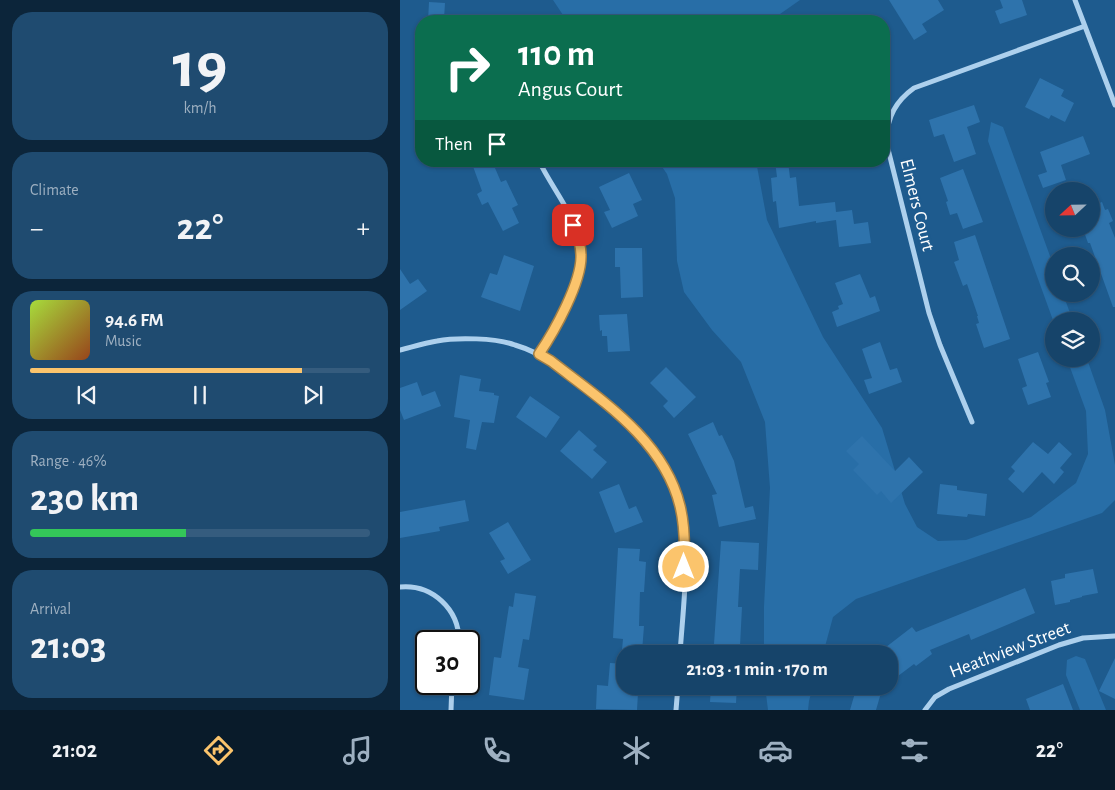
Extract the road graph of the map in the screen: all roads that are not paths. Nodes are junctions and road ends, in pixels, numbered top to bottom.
1 (1075, 0) edge
2 (1085, 26) junction
3 (1115, 106) edge
4 (890, 114) edge
5 (890, 157) edge
6 (541, 167) edge
7 (400, 350) edge
8 (539, 354) junction
9 (972, 422) dead end
10 (400, 587) edge
11 (457, 630) edge
12 (1115, 636) edge
13 (681, 645) edge
14 (452, 695) edge
15 (677, 695) edge
16 (451, 710) edge
17 (676, 710) edge
18 (924, 710) edge

1 - 2 street
2 - 3 street
2 - 4 street, Elmers Court
5 - 9 street, Elmers Court
6 - 8 street
7 - 8 street
8 - 13 street
10 - 11 street
12 - 18 street, Heathview Street
14 - 16 street
15 - 17 street

